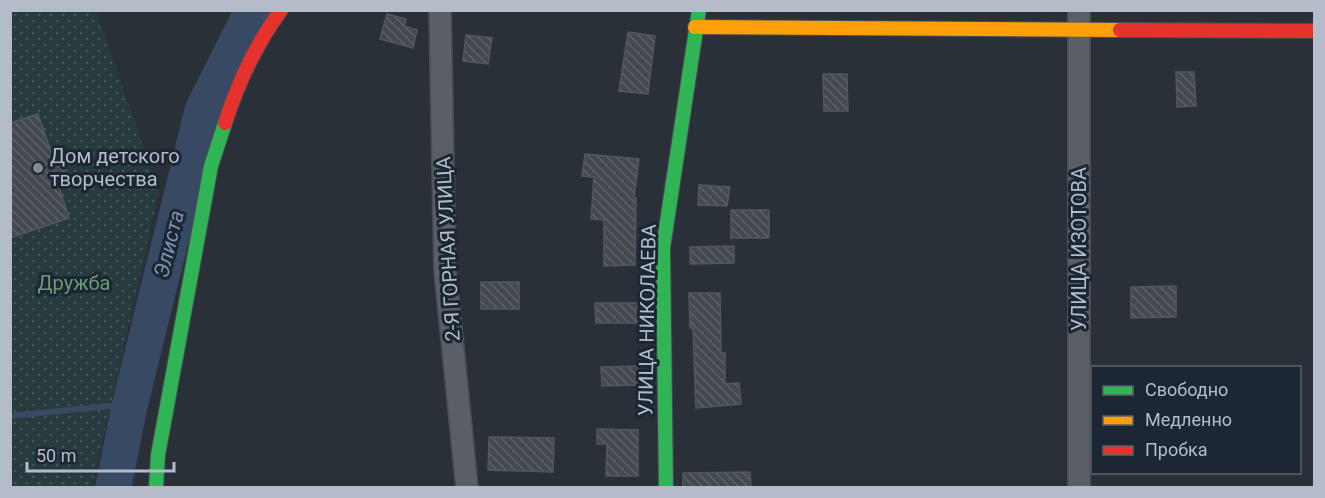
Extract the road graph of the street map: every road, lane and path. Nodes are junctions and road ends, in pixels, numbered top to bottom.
1 (281, 10) edge
2 (440, 10) edge
3 (699, 10) edge
4 (1078, 20) edge
5 (695, 27) junction
6 (1314, 31) edge
7 (156, 488) edge
8 (467, 488) edge
9 (666, 488) edge
10 (1079, 488) edge

1 - 7 street
2 - 8 street, 2-Я ГОРНАЯ УЛИЦА
3 - 5 street, УЛИЦА НИКОЛАЕВА
4 - 5 street
4 - 6 street
4 - 10 street, УЛИЦА ИЗОТОВА
5 - 9 street, УЛИЦА НИКОЛАЕВА

